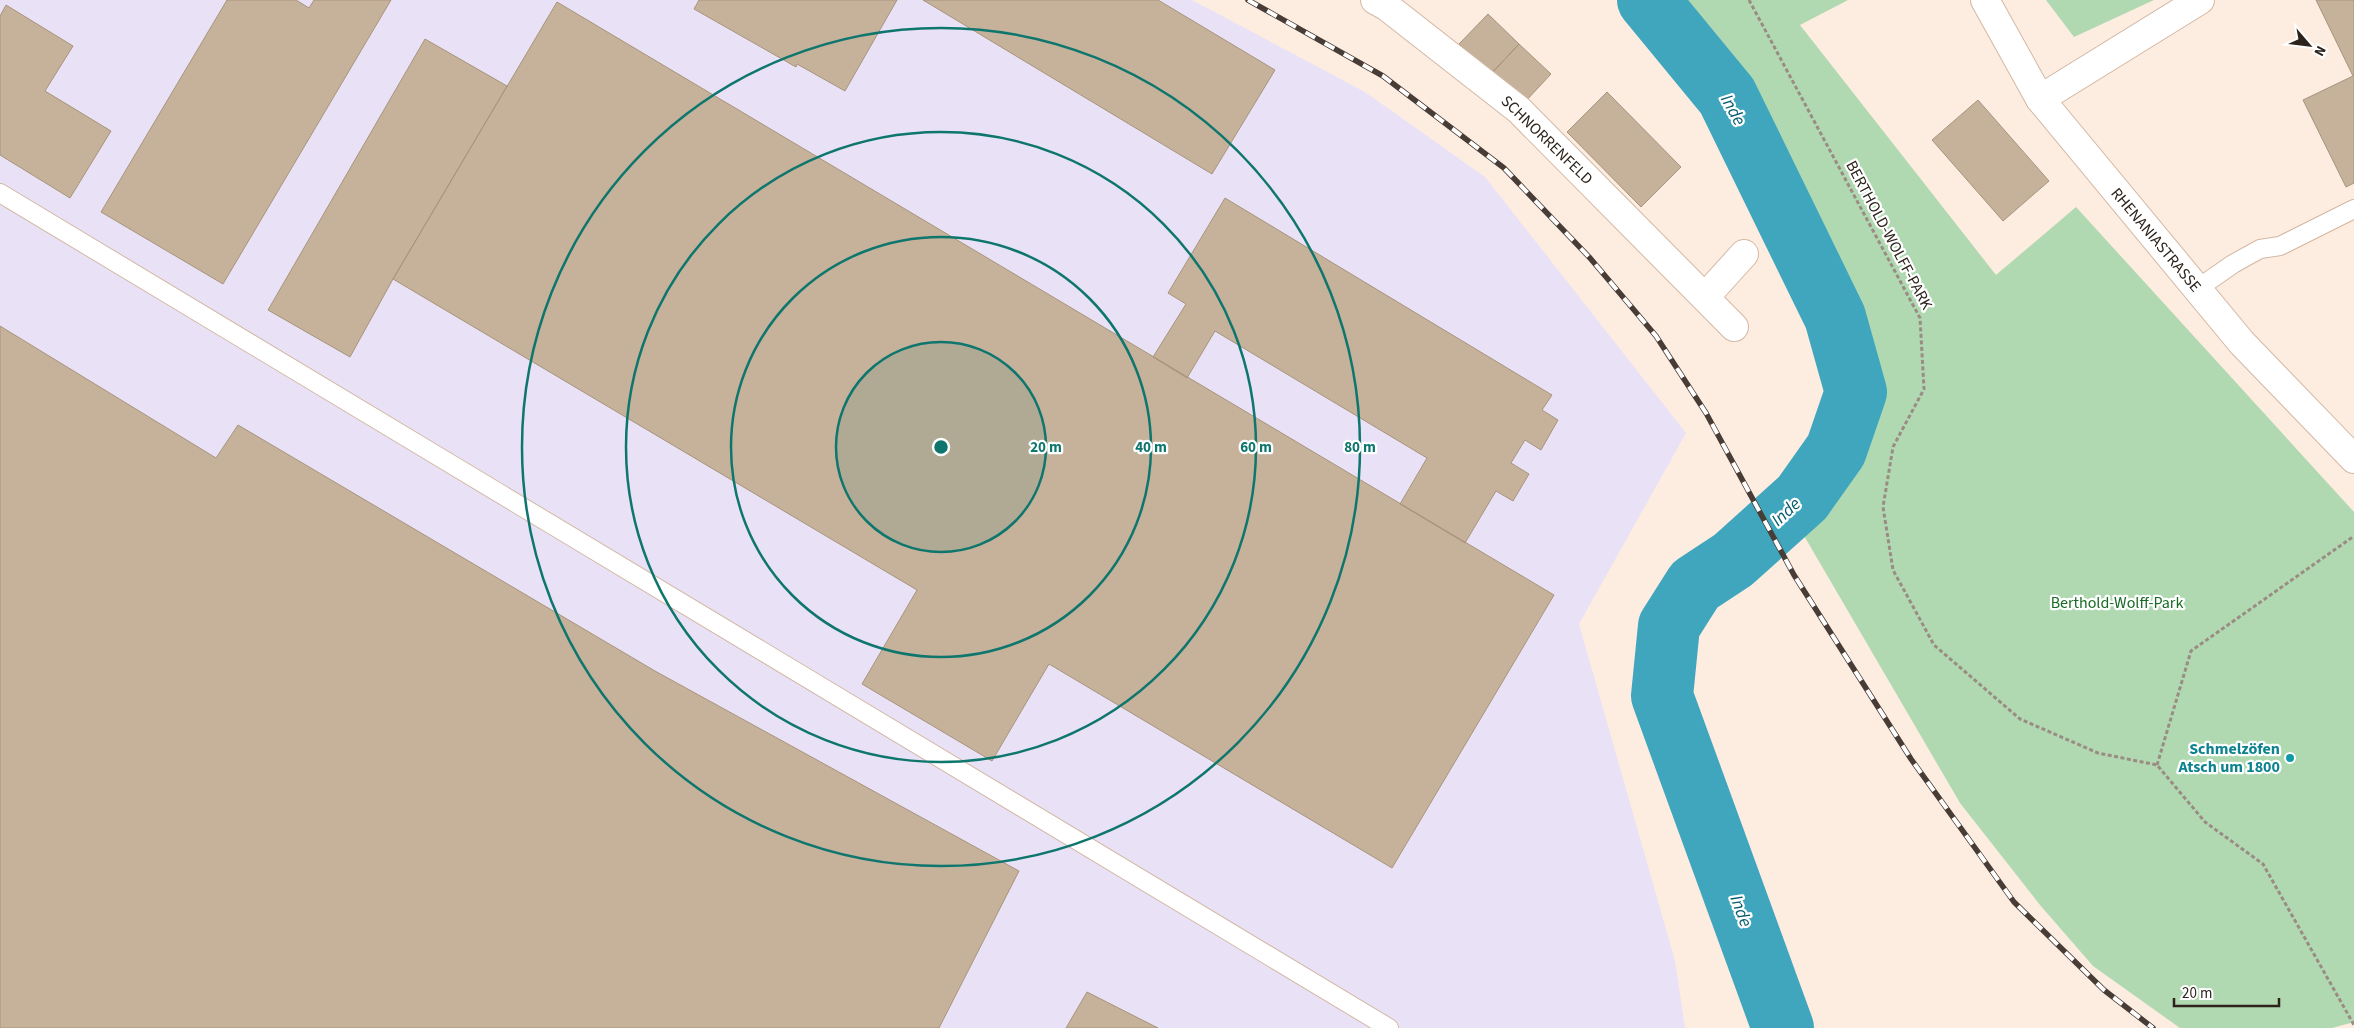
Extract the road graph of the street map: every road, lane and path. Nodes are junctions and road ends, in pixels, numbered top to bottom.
1 (1375, 0) edge
2 (1749, 0) edge
3 (1986, 0) edge
4 (2200, 0) edge
5 (2040, 99) junction
6 (0, 193) edge
7 (2354, 209) edge
8 (1744, 254) dead end
9 (2197, 289) junction
10 (1706, 296) junction
11 (1734, 327) dead end
12 (2354, 460) edge
13 (2354, 536) edge
14 (2157, 765) junction
15 (2354, 1025) edge
16 (1389, 1028) edge

1 - 10 street, SCHNORRENFELD
2 - 14 path, BERTHOLD-WOLFF-PARK
3 - 5 street, RHENANIASTRASSE
4 - 5 street
5 - 9 street, RHENANIASTRASSE
6 - 16 lane
7 - 9 lane
8 - 10 street
9 - 12 street, RHENANIASTRASSE
10 - 11 street, SCHNORRENFELD
13 - 14 path
14 - 15 path

